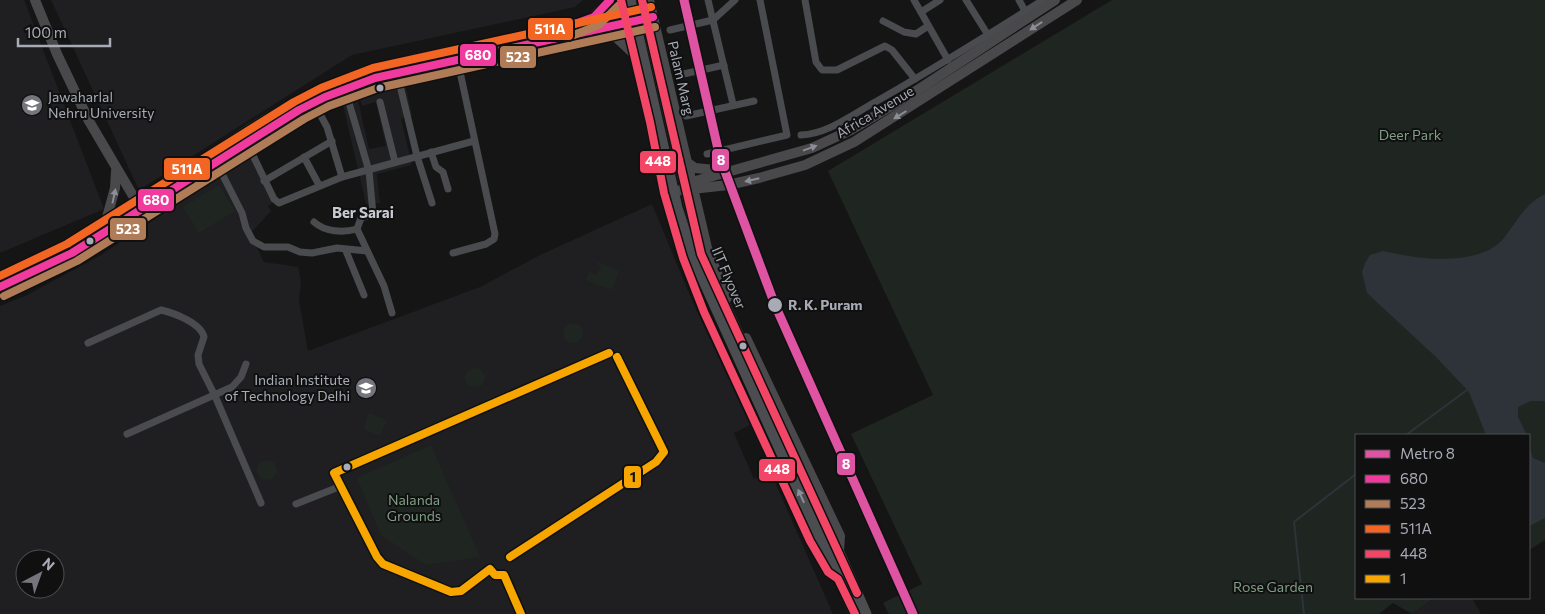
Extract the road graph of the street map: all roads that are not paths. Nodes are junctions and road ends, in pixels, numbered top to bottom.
1 (35, 0) edge
2 (40, 0) edge
3 (610, 0) edge
4 (621, 0) edge
5 (630, 0) edge
6 (642, 0) edge
7 (649, 0) edge
8 (708, 0) edge
9 (735, 0) edge
10 (760, 0) edge
11 (805, 0) edge
12 (914, 0) edge
13 (940, 0) edge
14 (966, 0) edge
15 (1019, 0) edge
16 (1043, 0) edge
17 (1055, 0) edge
18 (1077, 0) edge
19 (1025, 11) junction
20 (921, 12) junction
21 (652, 14) junction
22 (625, 18) junction
23 (713, 20) junction
24 (883, 21) dead end
25 (588, 22) junction
26 (928, 26) junction
27 (599, 28) junction
28 (670, 30) dead end
29 (988, 35) junction
30 (456, 55) junction
31 (634, 55) junction
32 (413, 59) junction
33 (948, 60) junction
34 (724, 65) junction
35 (416, 70) junction
36 (397, 74) junction
37 (69, 75) junction
38 (679, 75) dead end
39 (915, 79) junction
40 (345, 89) junction
41 (754, 101) dead end
42 (380, 102) dead end
43 (314, 103) junction
44 (733, 104) junction
45 (686, 116) dead end
46 (800, 135) dead end
47 (332, 141) junction
48 (474, 141) junction
49 (247, 143) junction
50 (431, 152) junction
51 (707, 154) dead end
52 (417, 156) junction
53 (304, 157) junction
54 (213, 158) junction
55 (395, 162) junction
56 (686, 162) junction
57 (116, 170) junction
58 (369, 171) junction
59 (730, 172) junction
60 (342, 177) junction
61 (264, 181) junction
62 (319, 185) junction
63 (448, 189) dead end
64 (663, 189) junction
65 (692, 191) junction
66 (432, 203) dead end
67 (138, 204) junction
68 (106, 221) junction
69 (314, 222) dead end
70 (357, 229) junction
71 (702, 231) junction
72 (678, 237) junction
73 (346, 251) junction
74 (367, 251) junction
75 (453, 253) dead end
76 (0, 278) edge
77 (0, 287) edge
78 (364, 295) dead end
79 (392, 313) dead end
80 (88, 343) dead end
81 (246, 364) dead end
82 (215, 396) junction
83 (127, 434) dead end
84 (341, 486) dead end
85 (261, 503) dead end
86 (296, 504) dead end
87 (839, 551) junction
88 (838, 579) junction
89 (855, 614) edge
90 (866, 614) edge

1 - 37 main road
2 - 37 main road
3 - 25 main road
4 - 22 main road
88 -> 5 main road, IIT Flyover, bridge
6 - 87 main road, IIT Flyover, bridge
7 - 21 main road, Palam Marg
8 - 23 street
9 - 23 street
10 - 51 street
11 - 39 street
12 - 20 street
13 - 20 street
14 - 29 street
15 - 19 street
16 - 19 street
59 -> 17 main road, Africa Avenue
18 -> 65 main road, Africa Avenue
19 - 29 street
20 - 26 street
21 - 22 main road
21 - 56 main road, Palam Marg
22 - 25 main road
22 - 27 main road
22 - 31 main road
23 - 28 street
23 - 34 street
24 - 26 street
25 - 30 main road
26 - 33 street
27 - 30 main road
27 - 31 main road
29 - 33 street
30 - 32 main road
30 - 35 main road
30 - 48 street
31 - 64 main road
32 - 35 street
32 - 54 main road
33 - 39 street
34 - 38 street
34 - 44 street
35 - 36 main road
36 - 40 main road
36 - 52 street
37 - 57 main road
37 - 67 main road
39 - 46 street
40 - 43 main road
40 - 58 street
41 - 44 street
42 - 55 street
43 - 47 street
43 - 49 main road
44 - 45 street
47 - 53 street
47 - 60 street
48 - 50 street
48 - 75 street
49 - 54 main road
49 - 61 street
50 - 52 street
50 - 63 street
52 - 55 street
52 - 66 street
53 - 61 street
53 - 62 street
54 - 67 main road
54 - 73 street
55 - 58 street
56 - 59 main road
56 - 65 main road, Palam Marg
57 - 67 main road
68 -> 57 main road
58 - 60 street
58 - 70 street
59 - 65 main road, Africa Avenue
60 - 62 street
61 - 62 street
64 - 65 main road, Africa Avenue
64 - 72 main road
65 - 71 main road, Palam Marg
67 - 68 main road
67 - 77 main road
68 - 76 main road
69 - 70 street
70 - 74 street
71 - 72 main road
71 - 87 main road, Palam Marg
72 - 88 main road
73 - 74 street
73 - 78 street
74 - 79 street
80 - 82 street
81 - 82 street
82 - 83 street
82 - 85 street
84 - 86 street
87 - 90 main road, IIT Flyover
88 - 89 main road, IIT Flyover

